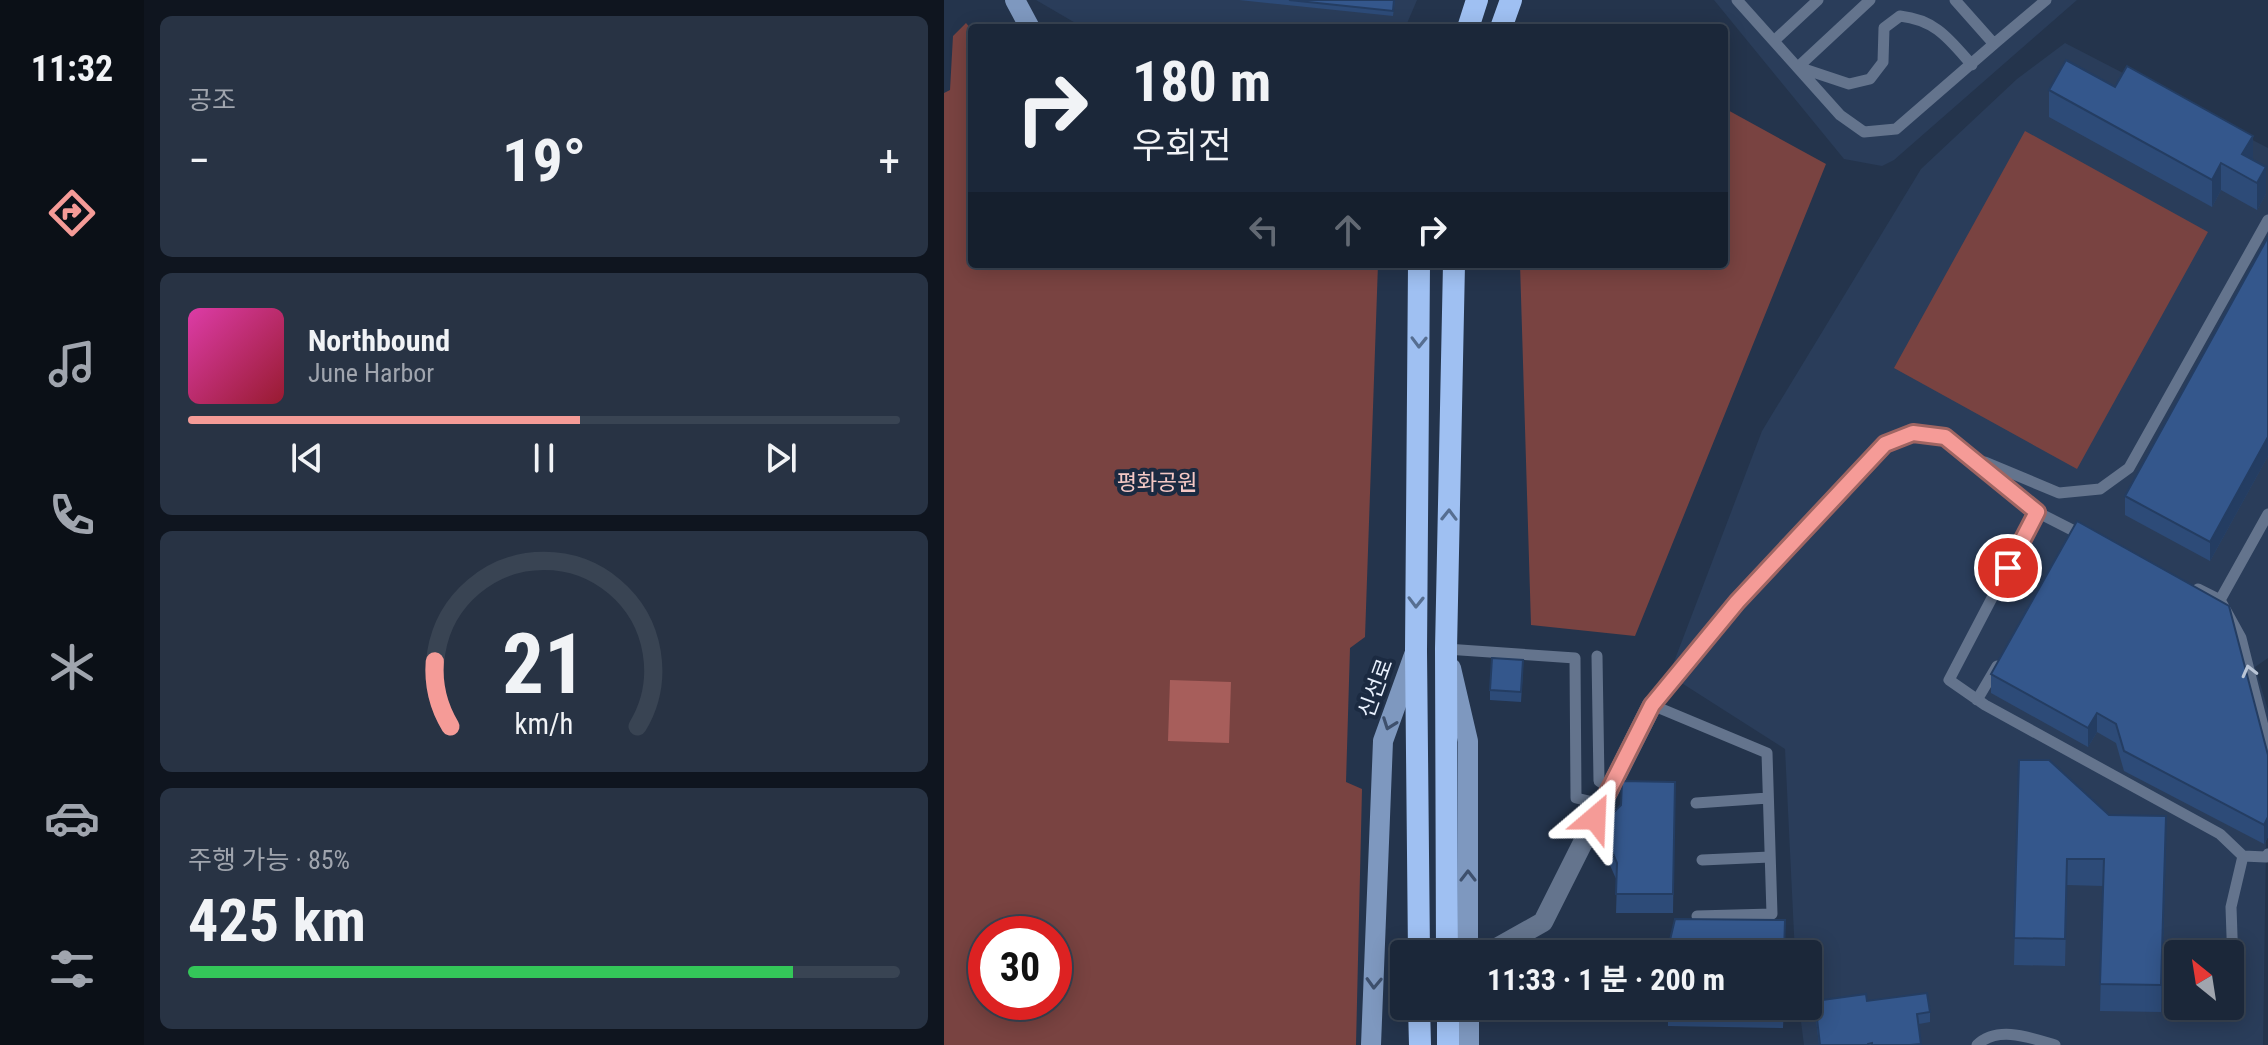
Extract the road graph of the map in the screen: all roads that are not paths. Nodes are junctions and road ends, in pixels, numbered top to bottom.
1 (1015, 0) edge
2 (1477, 0) edge
3 (1511, 0) edge
4 (1737, 0) edge
5 (1818, 0) edge
6 (1870, 0) edge
7 (1955, 0) edge
8 (2046, 0) edge
9 (1028, 24) edge
10 (1469, 24) edge
11 (1502, 24) edge
12 (1775, 40) junction
13 (1994, 44) junction
14 (1972, 65) junction
15 (1798, 67) junction
16 (2268, 220) edge
17 (1419, 268) edge
18 (1454, 268) edge
19 (1974, 457) junction
20 (2037, 512) junction
21 (2268, 514) edge
22 (2073, 531) junction
23 (2100, 543) edge
24 (2066, 544) edge
25 (2180, 581) edge
26 (2220, 600) junction
27 (2007, 648) edge
28 (1446, 649) junction
29 (1416, 651) junction
30 (1597, 656) dead end
31 (1977, 700) junction
32 (1652, 705) junction
33 (2268, 746) edge
34 (1606, 796) junction
35 (1768, 798) junction
36 (1696, 803) dead end
37 (2268, 854) edge
38 (2243, 856) junction
39 (1770, 857) junction
40 (1702, 860) dead end
41 (1697, 916) edge
42 (1419, 940) edge
43 (1447, 940) edge
44 (1468, 940) edge
45 (1511, 940) edge
46 (2232, 940) edge
47 (1419, 1020) edge
48 (1448, 1020) edge
49 (1469, 1020) edge
50 (1371, 1045) edge
51 (1420, 1045) edge
52 (1448, 1045) edge
53 (1469, 1045) edge
54 (1977, 1045) edge
55 (2055, 1045) edge

1 - 9 main road
2 - 10 highway
3 - 11 highway
4 - 12 lane
5 - 12 lane
6 - 15 lane
7 - 13 lane
8 - 13 lane
12 - 15 lane
13 - 14 lane
14 - 15 lane
14 - 15 lane
16 - 19 lane
17 -> 29 highway
28 -> 18 highway
19 - 20 lane
19 - 32 lane
20 - 22 lane
20 - 31 lane
21 - 26 lane
22 - 23 lane
22 - 24 lane
25 - 26 lane
33 -> 26 lane
27 - 31 lane
28 - 34 lane
28 - 43 highway
44 -> 28 main road
29 - 42 highway, 신선로
29 -> 50 main road, 신선로
30 - 34 lane
31 - 38 lane
32 - 34 street
32 - 35 lane
34 - 45 street
35 - 36 lane
35 - 39 lane
37 - 38 lane
38 - 46 lane
39 - 40 lane
39 - 41 lane
47 - 51 highway
48 - 52 highway
49 - 53 main road
54 - 55 lane

